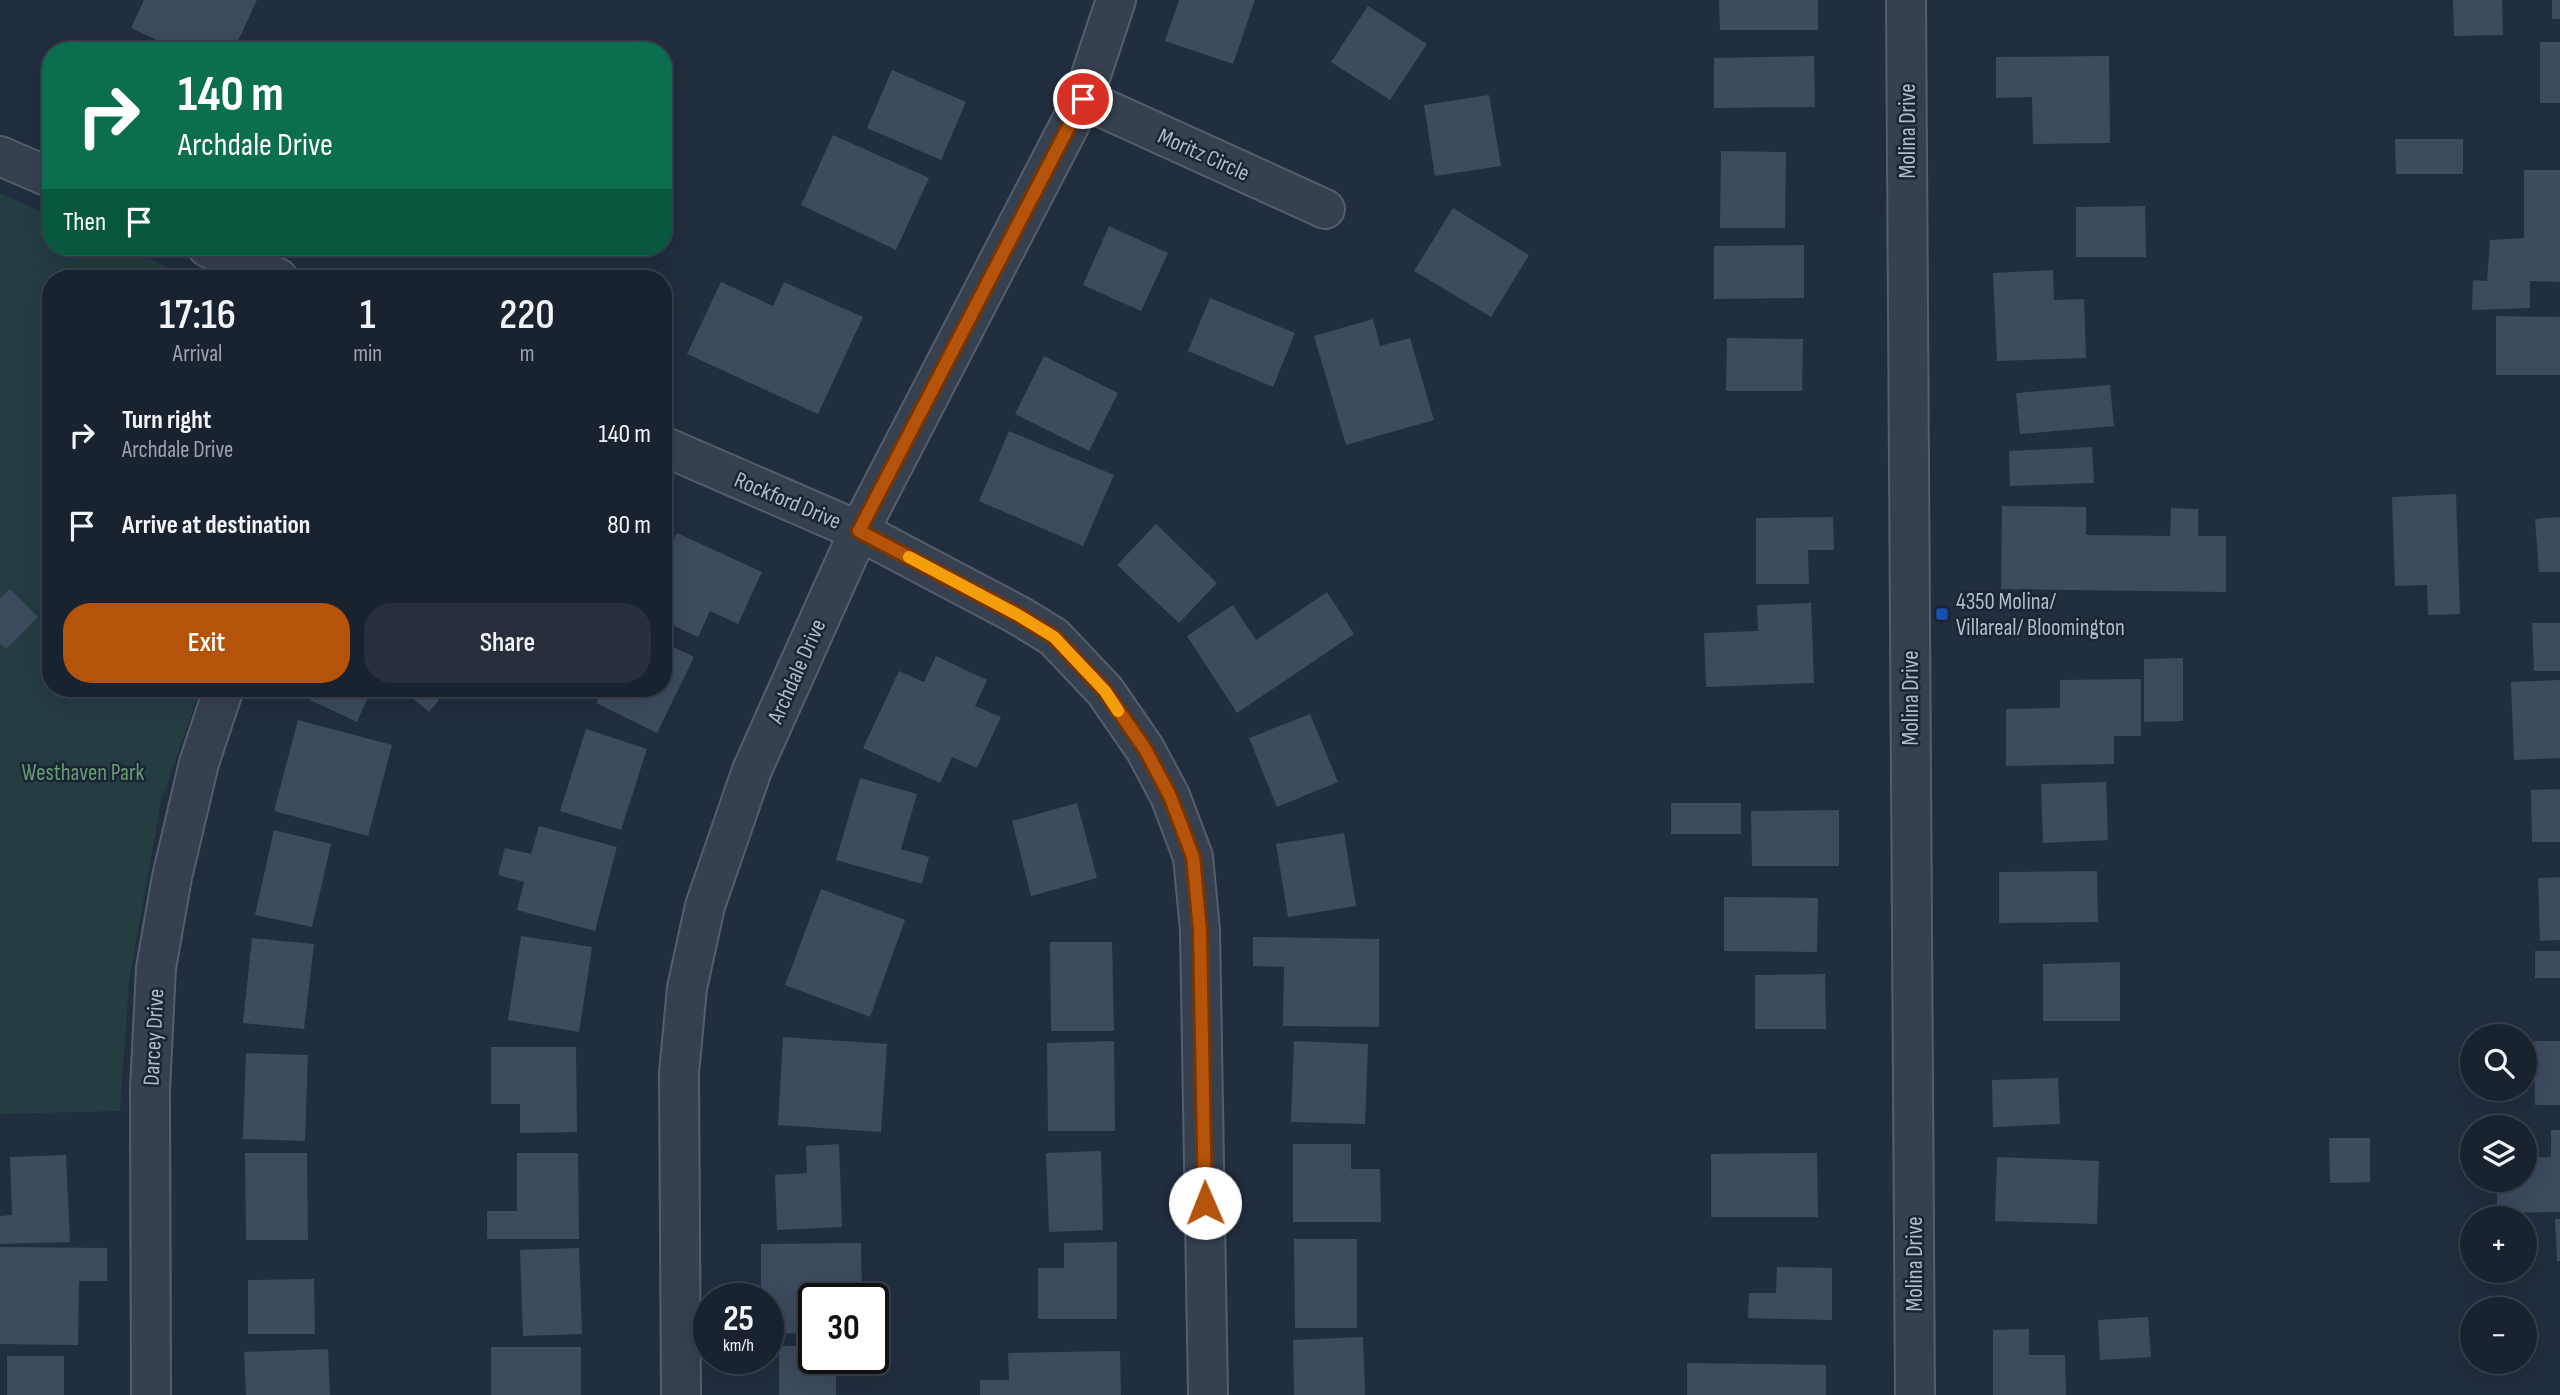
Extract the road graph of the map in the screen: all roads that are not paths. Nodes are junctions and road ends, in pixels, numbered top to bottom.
1 (1116, 0) edge
2 (1906, 0) edge
3 (1083, 99) junction
4 (0, 156) edge
5 (42, 174) edge
6 (1325, 209) dead end
7 (228, 256) edge
8 (260, 270) edge
9 (672, 450) edge
10 (859, 531) junction
11 (221, 697) edge
12 (150, 1395) edge
13 (681, 1395) edge
14 (1208, 1395) edge
15 (1915, 1395) edge

1 - 3 street, Archdale Drive
2 - 15 street, Molina Drive
3 - 6 street, Moritz Circle
3 - 10 street, Archdale Drive
4 - 5 street
7 - 8 street
9 - 10 street, Rockford Drive
10 - 13 street, Archdale Drive
10 - 14 street, Rockford Drive
11 - 12 street, Darcey Drive

